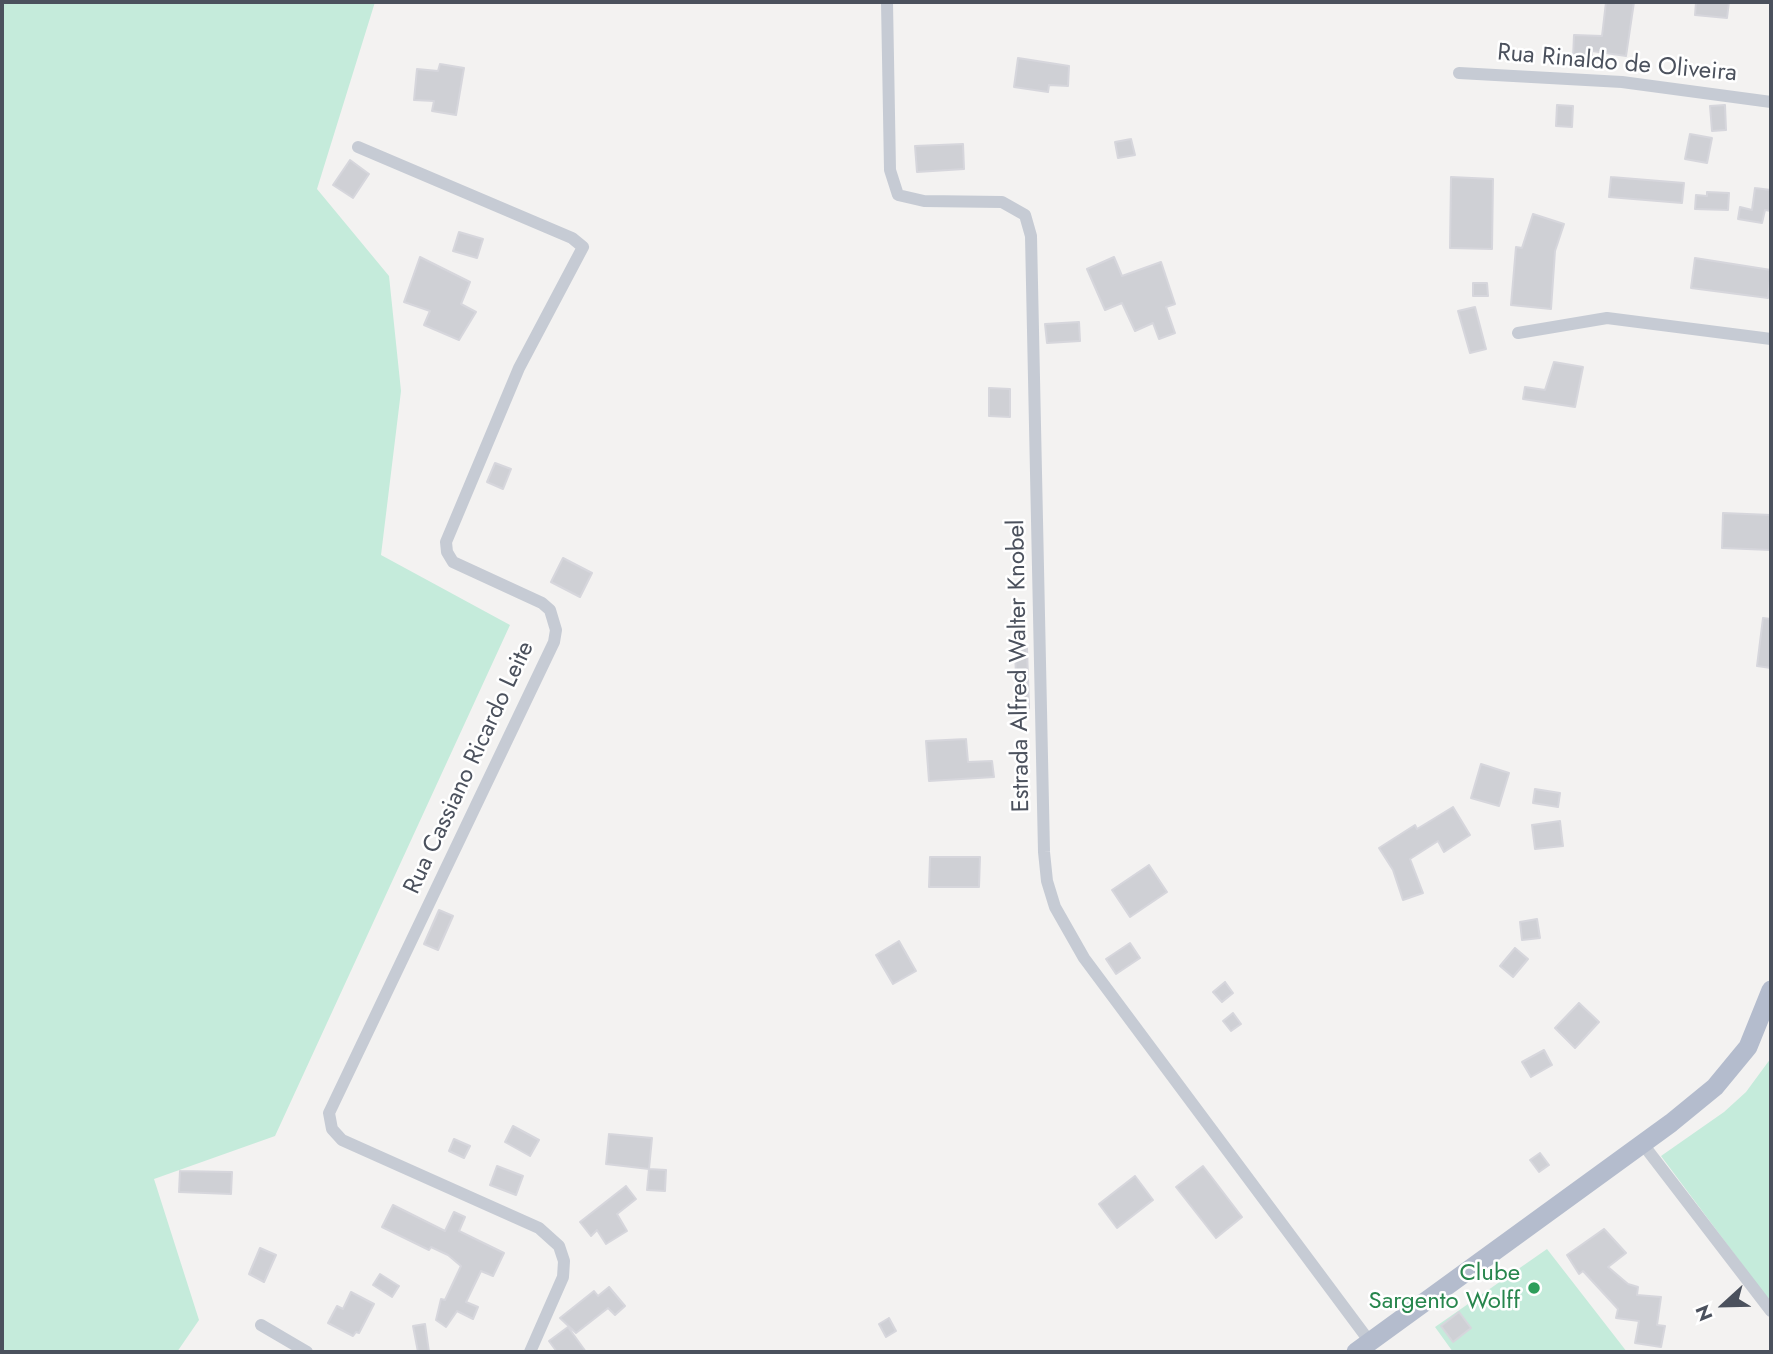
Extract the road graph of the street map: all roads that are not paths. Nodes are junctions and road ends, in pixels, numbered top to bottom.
1 (887, 2) edge
2 (1459, 72) dead end
3 (1771, 102) edge
4 (358, 147) dead end
5 (1518, 333) dead end
6 (1771, 339) edge
7 (1771, 990) edge
8 (1642, 1143) junction
9 (1771, 1311) edge
10 (261, 1325) dead end
11 (1363, 1347) edge
12 (307, 1352) edge
13 (530, 1352) edge

1 - 11 street, Estrada Alfred Walter Knobel
2 - 3 street, Rua Rinaldo de Oliveira
4 - 13 street, Rua Cassiano Ricardo Leite
5 - 6 street
7 - 8 main road
8 - 9 street
8 - 11 main road
10 - 12 street

